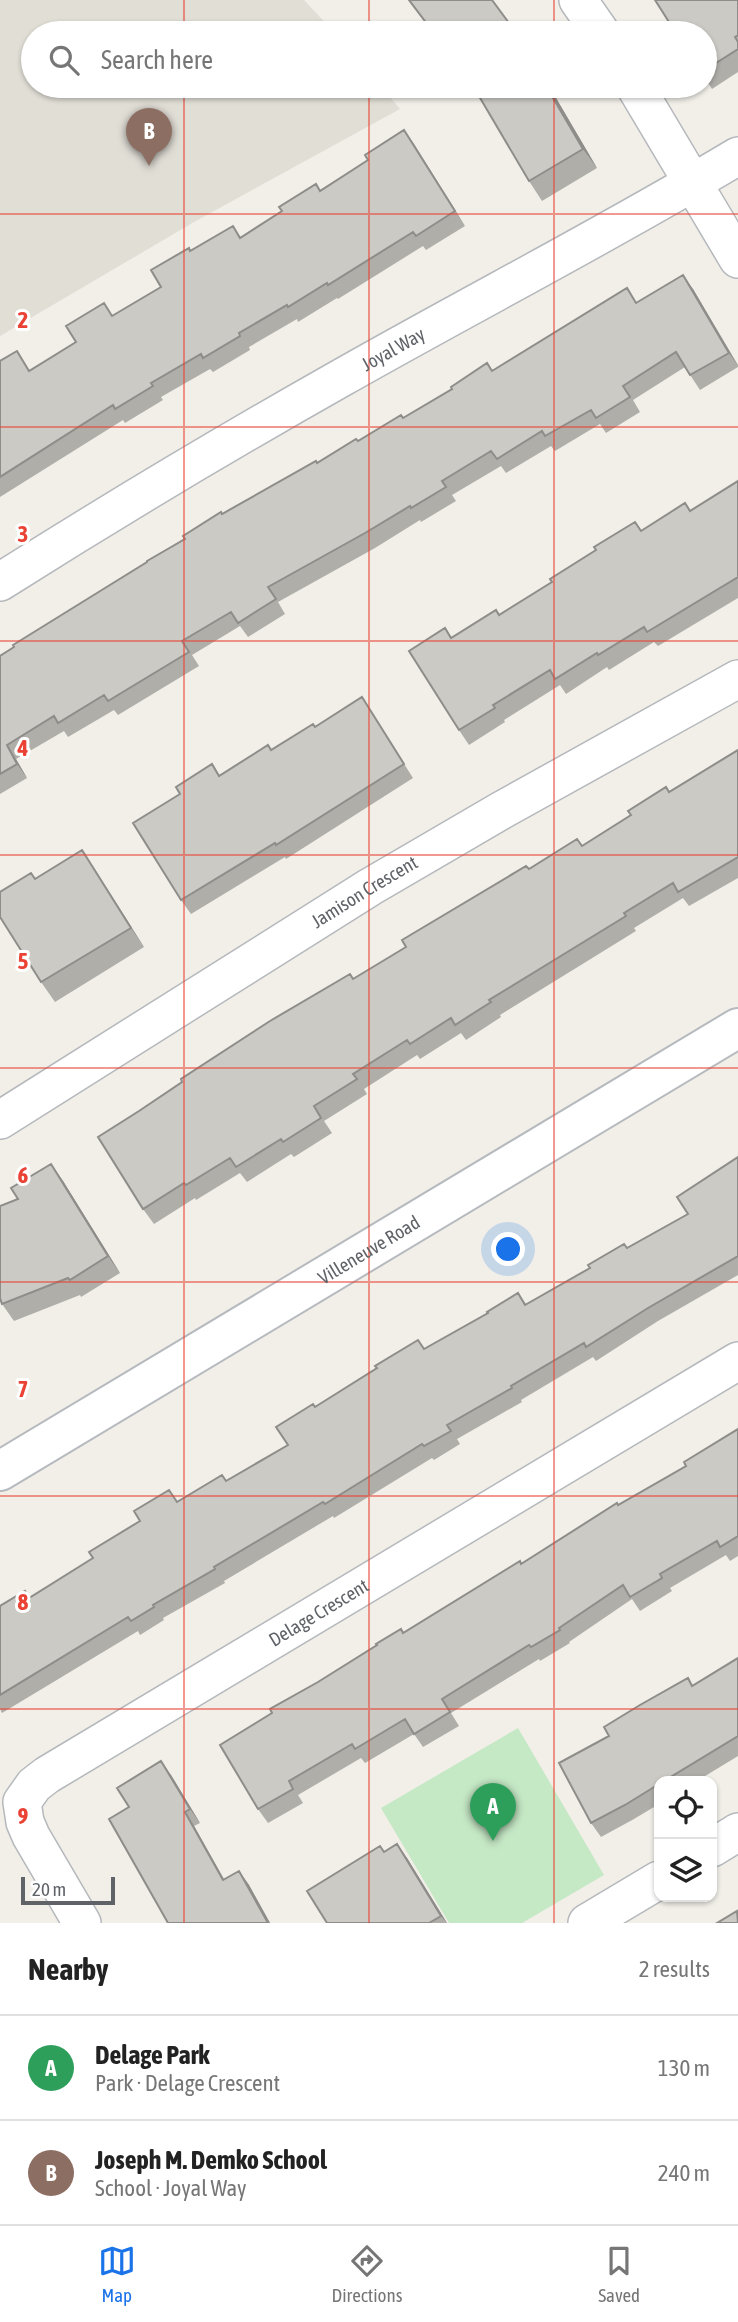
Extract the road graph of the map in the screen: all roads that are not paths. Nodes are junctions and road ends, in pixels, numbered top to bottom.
1 (578, 0) edge
2 (593, 21) edge
3 (642, 98) edge
4 (738, 156) edge
5 (693, 184) junction
6 (738, 259) edge
7 (0, 582) edge
8 (738, 679) edge
9 (738, 1028) edge
10 (0, 1120) edge
11 (738, 1361) edge
12 (0, 1471) edge
13 (738, 1832) edge
14 (717, 1845) edge
15 (654, 1883) edge
16 (82, 1923) edge
17 (587, 1923) edge

1 - 2 street
3 - 5 street
4 - 5 street, Joyal Way
5 - 6 street
5 - 7 street, Joyal Way
8 - 10 street, Jamison Crescent
9 - 12 main road, Villeneuve Road
11 - 16 street, Delage Crescent
13 - 14 street
15 - 17 street

